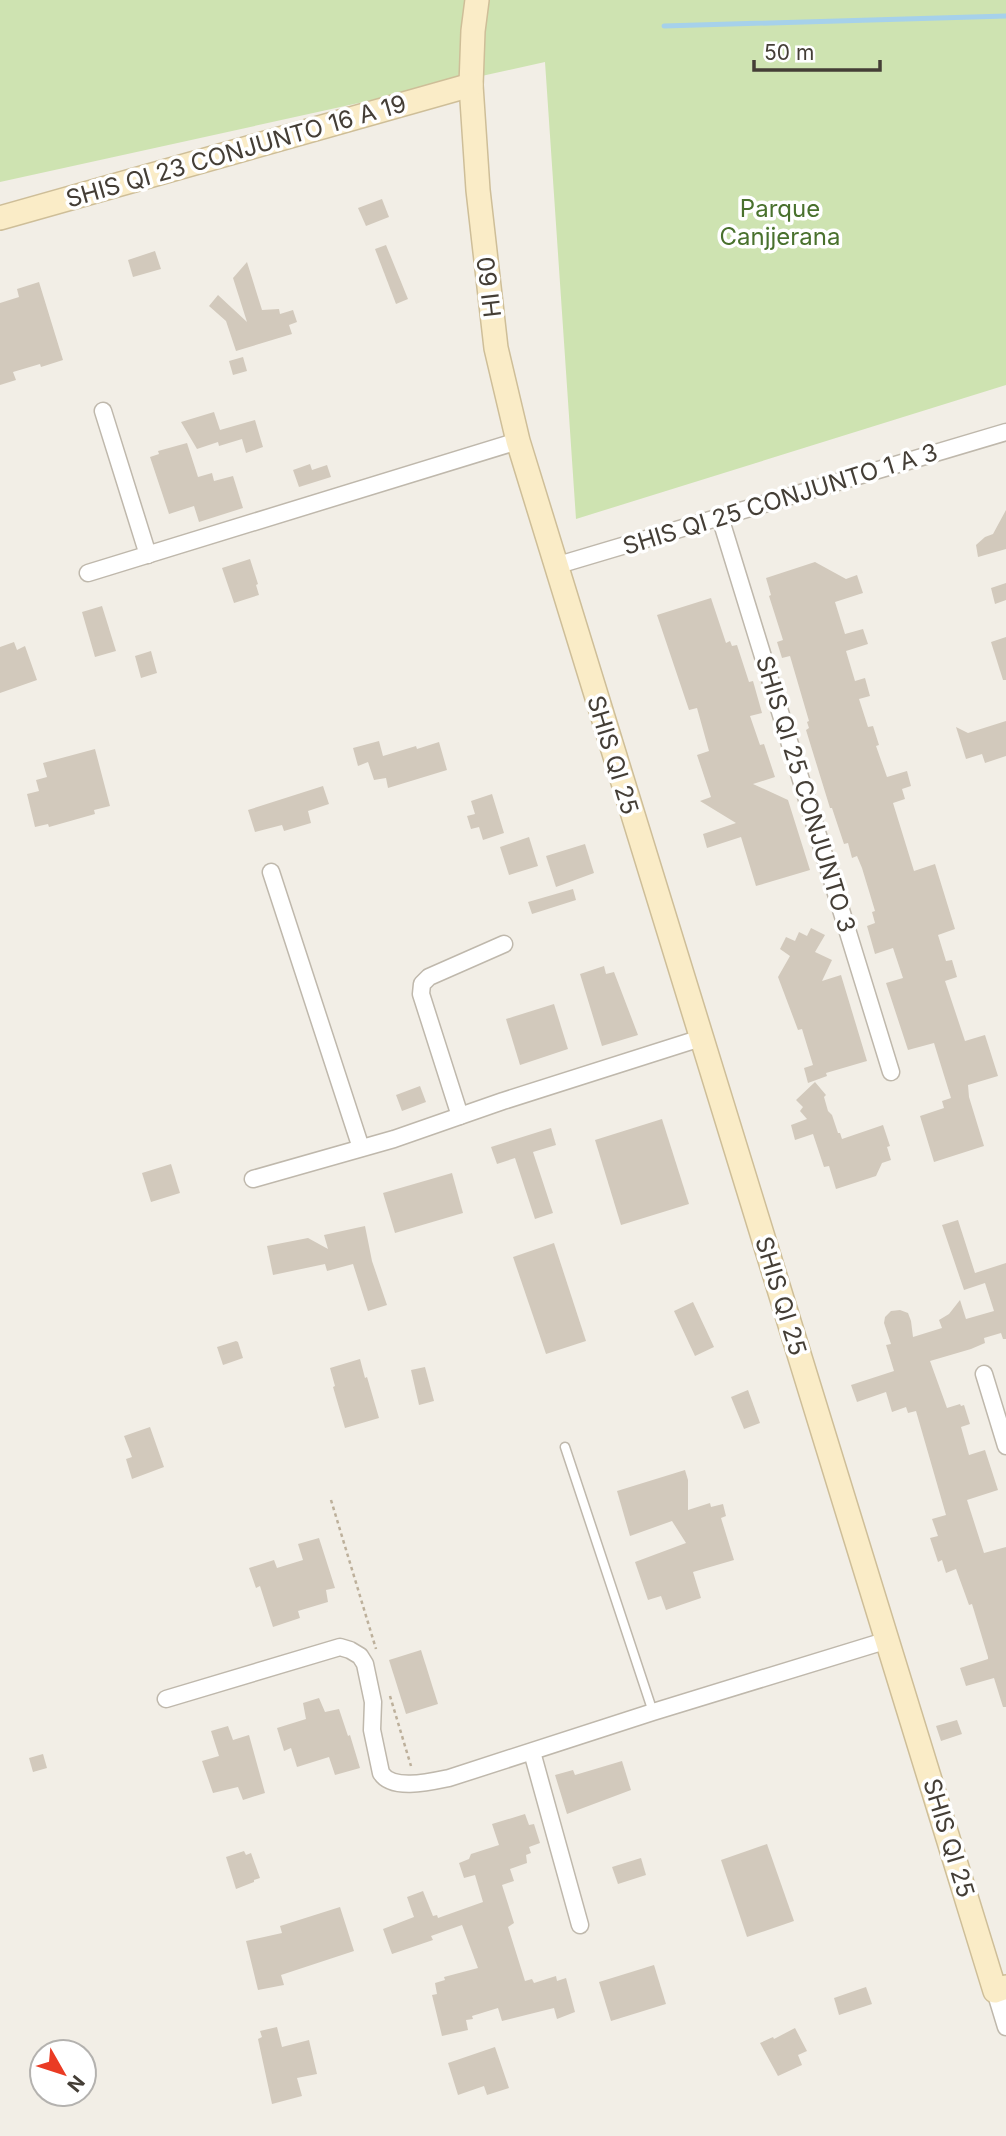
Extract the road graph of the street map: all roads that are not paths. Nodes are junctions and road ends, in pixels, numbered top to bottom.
1 (477, 0) edge
2 (471, 85) junction
3 (0, 218) edge
4 (103, 411) dead end
5 (1006, 432) edge
6 (518, 441) junction
7 (720, 517) junction
8 (148, 555) junction
9 (555, 566) junction
10 (88, 573) dead end
11 (271, 872) dead end
12 (504, 944) dead end
13 (701, 1038) junction
14 (891, 1072) dead end
15 (460, 1116) junction
16 (361, 1148) junction
17 (253, 1179) dead end
18 (984, 1374) dead end
19 (1006, 1446) edge
20 (565, 1447) dead end
21 (888, 1640) junction
22 (166, 1699) dead end
23 (653, 1712) junction
24 (532, 1752) junction
25 (580, 1925) dead end
26 (1001, 1989) edge
27 (1006, 2027) edge

1 - 2 street, HI 60
2 - 3 street, SHIS QI 23 CONJUNTO 16 A 19
2 - 6 street, HI 60
4 - 8 street
5 - 7 street, SHIS QI 25 CONJUNTO 1 A 3
6 - 8 street
6 - 9 street, HI 60
7 - 9 street, SHIS QI 25 CONJUNTO 1 A 3
7 - 14 street, SHIS QI 25 CONJUNTO 3
8 - 10 street
9 - 13 street, SHIS QI 25
11 - 16 street
12 - 15 street
13 - 15 street
13 - 21 street, SHIS QI 25
15 - 16 street
16 - 17 street
18 - 19 street
20 - 23 lane
21 - 23 street
21 - 26 street, SHIS QI 25
22 - 24 street
23 - 24 street
24 - 25 street
26 - 27 street, SHIS QI 25

